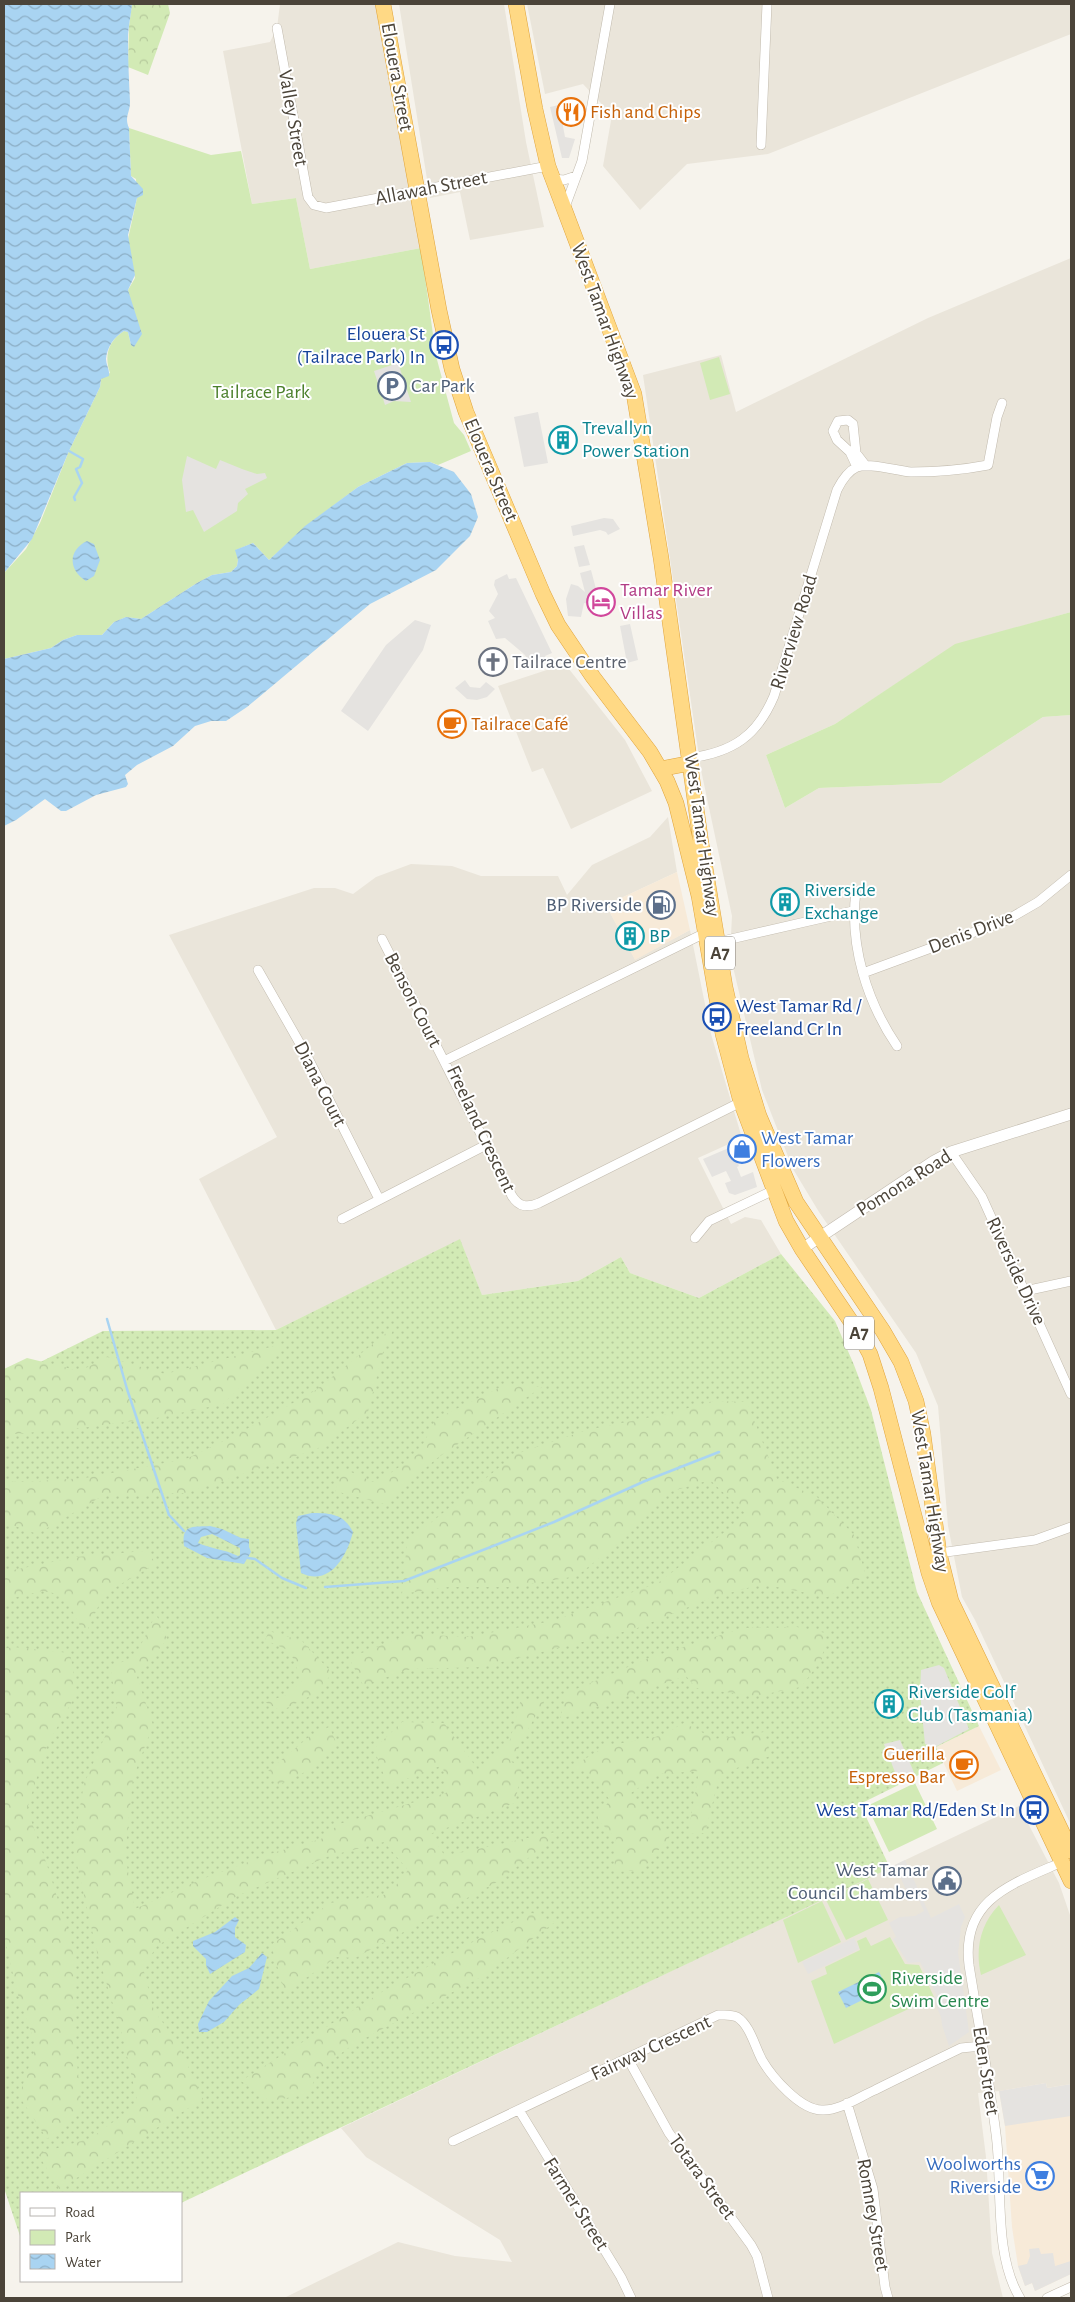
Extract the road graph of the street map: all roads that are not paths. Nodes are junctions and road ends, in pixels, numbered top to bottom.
1 (383, 4) edge
2 (516, 4) edge
3 (610, 4) edge
4 (766, 4) edge
5 (277, 28) dead end
6 (761, 144) dead end
7 (550, 172) junction
8 (576, 176) junction
9 (418, 191) junction
10 (314, 205) joint
11 (564, 210) junction
12 (1002, 403) dead end
13 (999, 464) dead end
14 (988, 465) junction
15 (862, 467) junction
16 (690, 760) junction
17 (663, 775) junction
18 (1071, 875) edge
19 (856, 891) dead end
20 (853, 911) junction
21 (704, 933) junction
22 (382, 939) dead end
23 (718, 942) junction
24 (258, 970) dead end
25 (863, 973) junction
26 (897, 1046) dead end
27 (444, 1061) junction
28 (741, 1102) junction
29 (1071, 1114) edge
30 (486, 1145) junction
31 (951, 1152) junction
32 (774, 1190) junction
33 (379, 1199) junction
34 (342, 1219) dead end
35 (695, 1238) dead end
36 (819, 1238) junction
37 (802, 1249) junction
38 (1071, 1281) edge
39 (1025, 1291) junction
40 (1071, 1394) edge
41 (1071, 1527) edge
42 (939, 1553) junction
43 (1067, 1856) edge
44 (1071, 1881) edge
45 (982, 2046) junction
46 (628, 2059) junction
47 (847, 2103) junction
48 (519, 2110) junction
49 (454, 2141) dead end
50 (1071, 2286) edge
51 (630, 2298) edge
52 (768, 2298) edge
53 (888, 2298) edge
54 (1020, 2298) edge
55 (1047, 2298) edge

1 - 9 highway, Elouera Street / A7
2 - 7 highway, West Tamar Highway / A7
3 - 8 street
4 - 6 street
5 - 10 street, Valley Street
7 - 8 street, Allawah Street
7 - 9 street, Allawah Street
7 - 11 highway, West Tamar Highway / A7
8 - 11 street
9 - 10 street, Allawah Street
9 - 17 highway, Elouera Street / A7
11 - 16 highway, West Tamar Highway / A7
12 - 14 street
13 - 14 street
14 - 15 street
15 - 15 street
15 - 16 street, Riverview Road
16 - 17 highway
16 - 23 highway, West Tamar Highway / A7
17 - 21 highway, West Tamar Highway / A7
18 - 25 street, Denis Drive
19 - 20 street
20 - 23 street
20 - 25 street
21 - 27 street, Freeland Crescent
21 - 28 highway, West Tamar Highway / A7
22 - 27 street, Benson Court
23 - 36 highway, West Tamar Highway / A7
24 - 33 street, Diana Court
25 - 26 street
27 - 30 street, Freeland Crescent
28 - 30 street, Freeland Crescent
28 - 32 highway, West Tamar Highway / A7
29 - 31 street, Pomona Road
30 - 33 street
31 - 36 street, Pomona Road
31 - 39 street, Riverside Drive
32 - 35 street
32 - 37 highway, West Tamar Highway / A7
33 - 34 street
36 - 37 street, Pomona Road
36 - 42 highway, West Tamar Highway / A7
37 - 43 highway, West Tamar Highway / A7
38 - 39 street
39 - 40 street, Riverside Drive
41 - 42 street
42 - 43 highway, West Tamar Highway / A7
43 - 44 highway, West Tamar Highway / A7
43 - 45 street, Eden Street
45 - 47 street, Fairway Crescent
45 - 54 street, Eden Street
46 - 47 street, Fairway Crescent
46 - 48 street, Fairway Crescent
46 - 52 street, Totara Street
47 - 53 street, Romney Street
48 - 49 street, Fairway Crescent
48 - 51 street, Farmer Street
50 - 55 street

